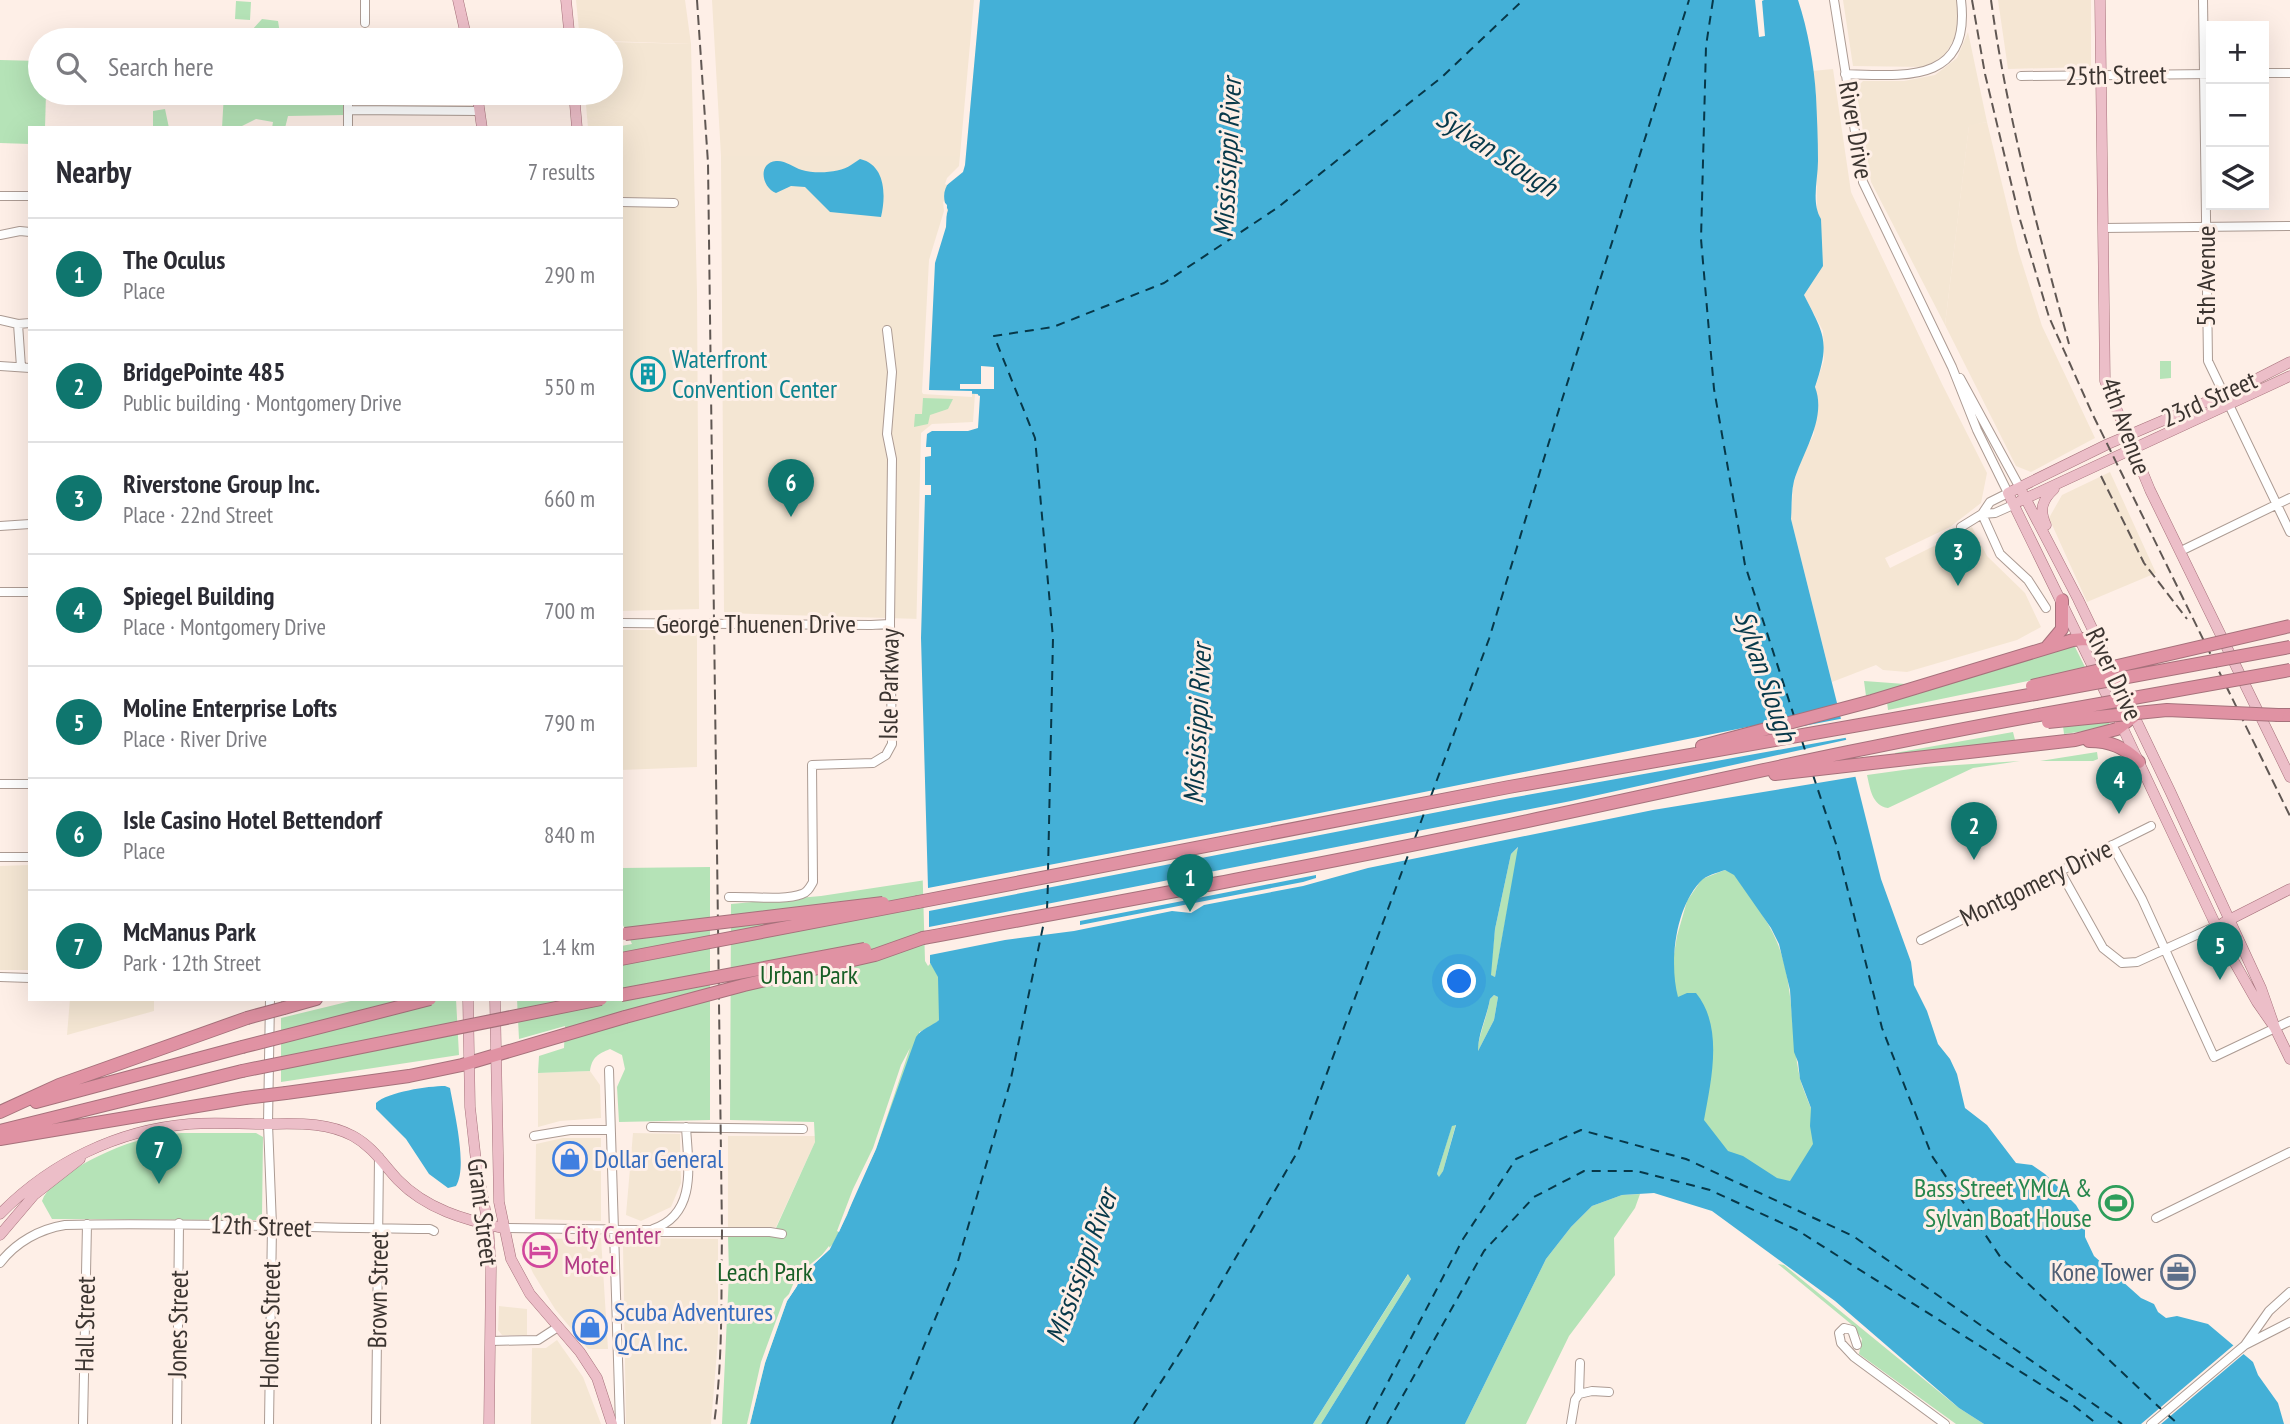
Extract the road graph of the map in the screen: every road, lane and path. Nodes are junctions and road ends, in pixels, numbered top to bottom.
1 (365, 0) edge
2 (458, 0) edge
3 (566, 0) edge
4 (1834, 0) edge
5 (1961, 0) edge
6 (2100, 0) edge
7 (2203, 0) edge
8 (365, 23) dead end
9 (464, 28) edge
10 (569, 28) edge
11 (2206, 44) edge
12 (2269, 73) edge
13 (2290, 73) edge
14 (1845, 74) junction
15 (2206, 74) edge
16 (2101, 75) junction
17 (2021, 76) dead end
18 (2208, 84) edge
19 (348, 105) edge
20 (479, 105) edge
21 (575, 105) edge
22 (348, 110) junction
23 (480, 111) junction
24 (348, 126) edge
25 (482, 126) edge
26 (577, 126) edge
27 (0, 196) edge
28 (28, 196) edge
29 (623, 202) edge
30 (674, 203) dead end
31 (2290, 226) edge
32 (2206, 227) junction
33 (2102, 228) junction
34 (28, 232) edge
35 (0, 235) edge
36 (0, 320) edge
37 (28, 323) edge
38 (18, 324) junction
39 (887, 330) dead end
40 (2290, 362) edge
41 (0, 366) edge
42 (1952, 367) junction
43 (25, 368) edge
44 (2290, 376) edge
45 (2223, 394) junction
46 (2229, 405) junction
47 (2127, 435) junction
48 (2133, 449) junction
49 (2069, 480) junction
50 (2020, 488) junction
51 (2007, 494) junction
52 (2290, 498) edge
53 (2026, 499) junction
54 (2013, 505) junction
55 (2277, 505) junction
56 (1982, 514) junction
57 (28, 524) edge
58 (0, 526) edge
59 (1961, 527) dead end
60 (2290, 532) edge
61 (2185, 549) dead end
62 (2069, 582) junction
63 (0, 592) edge
64 (28, 592) edge
65 (2062, 600) junction
66 (2046, 608) dead end
67 (623, 623) edge
68 (890, 624) junction
69 (2290, 626) edge
70 (2080, 639) junction
71 (2099, 642) junction
72 (2290, 647) edge
73 (2045, 648) junction
74 (2290, 670) edge
75 (2034, 690) junction
76 (2284, 715) edge
77 (2134, 716) junction
78 (2046, 718) junction
79 (2122, 726) junction
80 (2075, 740) junction
81 (1652, 762) junction
82 (2139, 762) junction
83 (2290, 777) edge
84 (1719, 780) junction
85 (0, 783) edge
86 (28, 784) edge
87 (2151, 826) dead end
88 (2112, 845) junction
89 (0, 857) edge
90 (28, 857) edge
91 (2060, 871) junction
92 (2290, 889) edge
93 (729, 897) dead end
94 (918, 902) junction
95 (2228, 920) junction
96 (2216, 926) junction
97 (623, 934) edge
98 (923, 938) junction
99 (1921, 940) dead end
100 (2164, 950) junction
101 (623, 960) edge
102 (0, 977) edge
103 (28, 978) edge
104 (623, 995) edge
105 (270, 1001) edge
106 (309, 1001) edge
107 (422, 1001) edge
108 (468, 1001) edge
109 (495, 1001) edge
110 (591, 1001) edge
111 (2290, 1021) edge
112 (2275, 1028) junction
113 (495, 1055) junction
114 (2290, 1059) edge
115 (469, 1062) junction
116 (609, 1070) dead end
117 (0, 1112) edge
118 (268, 1124) junction
119 (651, 1127) dead end
120 (686, 1127) junction
121 (803, 1129) dead end
122 (610, 1130) junction
123 (0, 1131) edge
124 (534, 1136) dead end
125 (0, 1139) edge
126 (89, 1151) junction
127 (2290, 1152) edge
128 (379, 1156) junction
129 (678, 1211) junction
130 (0, 1213) edge
131 (2156, 1218) dead end
132 (179, 1223) junction
133 (87, 1224) junction
134 (488, 1225) junction
135 (272, 1226) junction
136 (378, 1228) junction
137 (503, 1228) junction
138 (613, 1229) junction
139 (650, 1230) junction
140 (434, 1231) dead end
141 (684, 1232) junction
142 (782, 1234) dead end
143 (0, 1236) edge
144 (0, 1263) edge
145 (2290, 1292) edge
146 (2290, 1322) edge
147 (558, 1326) junction
148 (490, 1341) junction
149 (1857, 1345) dead end
150 (2245, 1345) junction
151 (1580, 1363) dead end
152 (1609, 1392) dead end
153 (1579, 1394) junction
154 (83, 1424) edge
155 (177, 1424) edge
156 (269, 1424) edge
157 (376, 1424) edge
158 (489, 1424) edge
159 (612, 1424) edge
160 (620, 1424) edge
161 (1571, 1424) edge
162 (1945, 1424) edge
163 (2151, 1424) edge

1 - 8 street
2 - 9 main road
3 - 10 main road
4 - 14 street, River Drive
5 - 14 street
6 - 16 main road, 4th Avenue
7 - 11 street, 5th Avenue
12 - 13 street
14 - 42 street, River Drive
15 - 16 street, 25th Street
16 - 17 street, 25th Street
16 - 33 main road, 4th Avenue
18 - 32 street, 5th Avenue
19 - 22 street
20 - 23 main road
21 - 26 main road
22 - 23 street
22 - 24 street
23 - 25 main road
27 - 28 street
29 - 30 street
31 - 32 street
32 - 33 street
32 - 45 street, 5th Avenue
33 - 47 main road, 4th Avenue
34 - 35 street
36 - 38 street
37 - 38 street
38 - 43 street
39 - 68 street, Isle Parkway
40 - 45 main road, 23rd Street
41 - 43 street
42 - 50 street, River Drive
42 - 51 street, River Drive
44 - 46 main road, 23rd Street
45 - 46 street, 5th Avenue
45 - 47 main road, 23rd Street
46 - 48 main road, 23rd Street
46 - 55 street, 5th Avenue
47 - 48 main road, 4th Avenue
47 - 50 main road, 23rd Street
48 - 49 main road, 23rd Street
48 - 83 main road, 4th Avenue
49 - 53 main road, 23rd Street
49 - 62 main road
50 - 51 main road, 23rd Street
50 - 53 main road, River Drive
51 - 54 main road, River Drive
51 - 56 street, 23rd Street
52 - 55 street
53 - 54 main road, 23rd Street
53 - 62 main road, River Drive
54 - 56 street, 23rd Street
54 - 65 main road, River Drive
55 - 60 street, 5th Avenue
55 - 61 street
56 - 59 street, 23rd Street
56 - 66 street
57 - 58 street
62 - 71 main road, River Drive
63 - 64 street
65 - 70 main road, River Drive
65 - 73 highway
67 - 68 street, George Thuenen Drive, bridge
68 - 93 street, Isle Parkway
69 - 75 highway, bridge
70 - 71 highway
70 - 73 highway
70 - 79 main road, River Drive
71 - 77 main road, River Drive
72 - 75 highway, bridge
73 - 81 highway
74 - 78 highway, bridge
75 - 81 highway
76 - 78 highway, bridge
77 - 79 highway
77 - 95 main road, River Drive
78 - 84 highway
79 - 80 highway
79 - 82 main road, River Drive
80 - 82 highway
80 - 84 highway
81 - 94 highway
82 - 96 main road, River Drive
84 - 98 highway
85 - 86 street
87 - 88 street, Montgomery Drive
88 - 91 street, Montgomery Drive
88 - 100 street
89 - 90 street
91 - 99 street, Montgomery Drive
91 - 100 street
92 - 95 main road
94 - 97 highway, bridge
94 - 101 highway, bridge
95 - 96 main road
95 - 112 main road, River Drive
96 - 100 street
96 - 112 main road, River Drive
98 - 104 highway, bridge
98 - 113 highway, bridge
100 - 112 street
102 - 103 street
105 - 118 street, Holmes Street
106 - 117 highway, bridge
107 - 117 highway, bridge
108 - 115 main road, Grant Street
109 - 113 main road, Grant Street
110 - 123 highway, bridge
111 - 112 street
112 - 114 main road, River Drive
113 - 115 highway
113 - 137 main road, Grant Street
115 - 125 highway, bridge
115 - 134 main road, Grant Street
116 - 122 street
118 - 126 main road
118 - 128 main road
118 - 135 street, Holmes Street
119 - 120 street
120 - 121 street
120 - 129 street
122 - 124 street
122 - 138 street
126 - 130 main road
126 - 143 main road
127 - 131 street
128 - 134 main road
128 - 136 street, Brown Street
129 - 139 street
129 - 141 street
132 - 133 street, 12th Street
132 - 135 street, 12th Street
132 - 155 street, Jones Street
133 - 144 street, 12th Street
133 - 154 street, Hall Street
134 - 137 main road
134 - 148 main road, Grant Street
135 - 136 street, 12th Street
135 - 156 street, Holmes Street
136 - 140 street, 12th Street
136 - 157 street, Brown Street
137 - 138 street
137 - 147 main road, Grant Street
138 - 139 street
138 - 160 street
139 - 141 street
141 - 142 street
145 - 150 street
146 - 150 street
147 - 148 street
147 - 159 main road, Grant Street
148 - 158 main road, Grant Street
149 - 162 street
150 - 163 street
151 - 153 street
152 - 153 street
153 - 161 street

